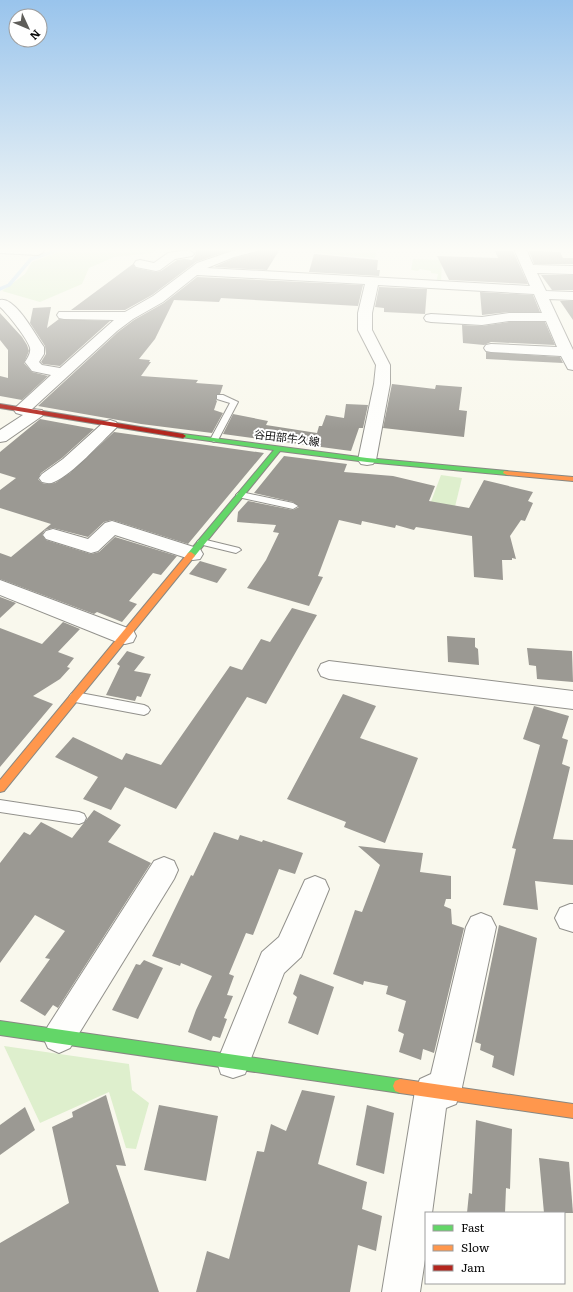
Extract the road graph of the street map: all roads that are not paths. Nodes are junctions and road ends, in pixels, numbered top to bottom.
1 (11, 309) edge
2 (140, 309) edge
3 (366, 309) edge
4 (547, 309) edge
5 (64, 316) dead end
6 (128, 316) junction
7 (431, 318) dead end
8 (551, 319) junction
9 (566, 322) dead end
10 (492, 348) dead end
11 (570, 357) edge
12 (63, 373) junction
13 (220, 397) dead end
14 (0, 406) edge
15 (29, 411) junction
16 (110, 425) junction
17 (0, 437) edge
18 (214, 440) junction
19 (279, 448) junction
20 (367, 460) junction
21 (48, 478) dead end
22 (573, 479) edge
23 (241, 495) junction
24 (293, 506) dead end
25 (53, 535) dead end
26 (197, 548) junction
27 (236, 550) dead end
28 (0, 587) edge
29 (125, 636) junction
30 (329, 670) dead end
31 (75, 696) junction
32 (573, 700) edge
33 (144, 710) dead end
34 (0, 788) edge
35 (0, 806) edge
36 (79, 818) dead end
37 (164, 870) dead end
38 (315, 889) dead end
39 (481, 927) dead end
40 (0, 1028) edge
41 (59, 1037) junction
42 (232, 1062) junction
43 (438, 1092) junction
44 (573, 1111) edge
45 (401, 1292) edge

1 - 12 street
2 - 6 street
3 - 20 street
4 - 8 street
5 - 6 street
6 - 12 street
7 - 8 street
8 - 9 street
8 - 11 street
10 - 11 street
12 - 15 street
13 - 18 lane
14 - 15 street, 谷田部牛久線
15 - 16 street, 谷田部牛久線
15 - 17 street
16 - 18 street, 谷田部牛久線
16 - 21 street
18 - 19 street, 谷田部牛久線
19 - 20 street, 谷田部牛久線
19 - 23 street
20 - 22 street, 谷田部牛久線
23 - 24 lane
23 - 26 street
25 - 26 street
26 - 27 lane
26 - 29 street
28 - 29 street
29 - 31 street
30 - 32 street
31 - 33 lane
31 - 34 street
35 - 36 lane
37 - 41 street
38 - 42 street
39 - 43 street
40 - 41 street
41 - 42 street
42 - 43 street
43 - 44 street
43 - 45 street

